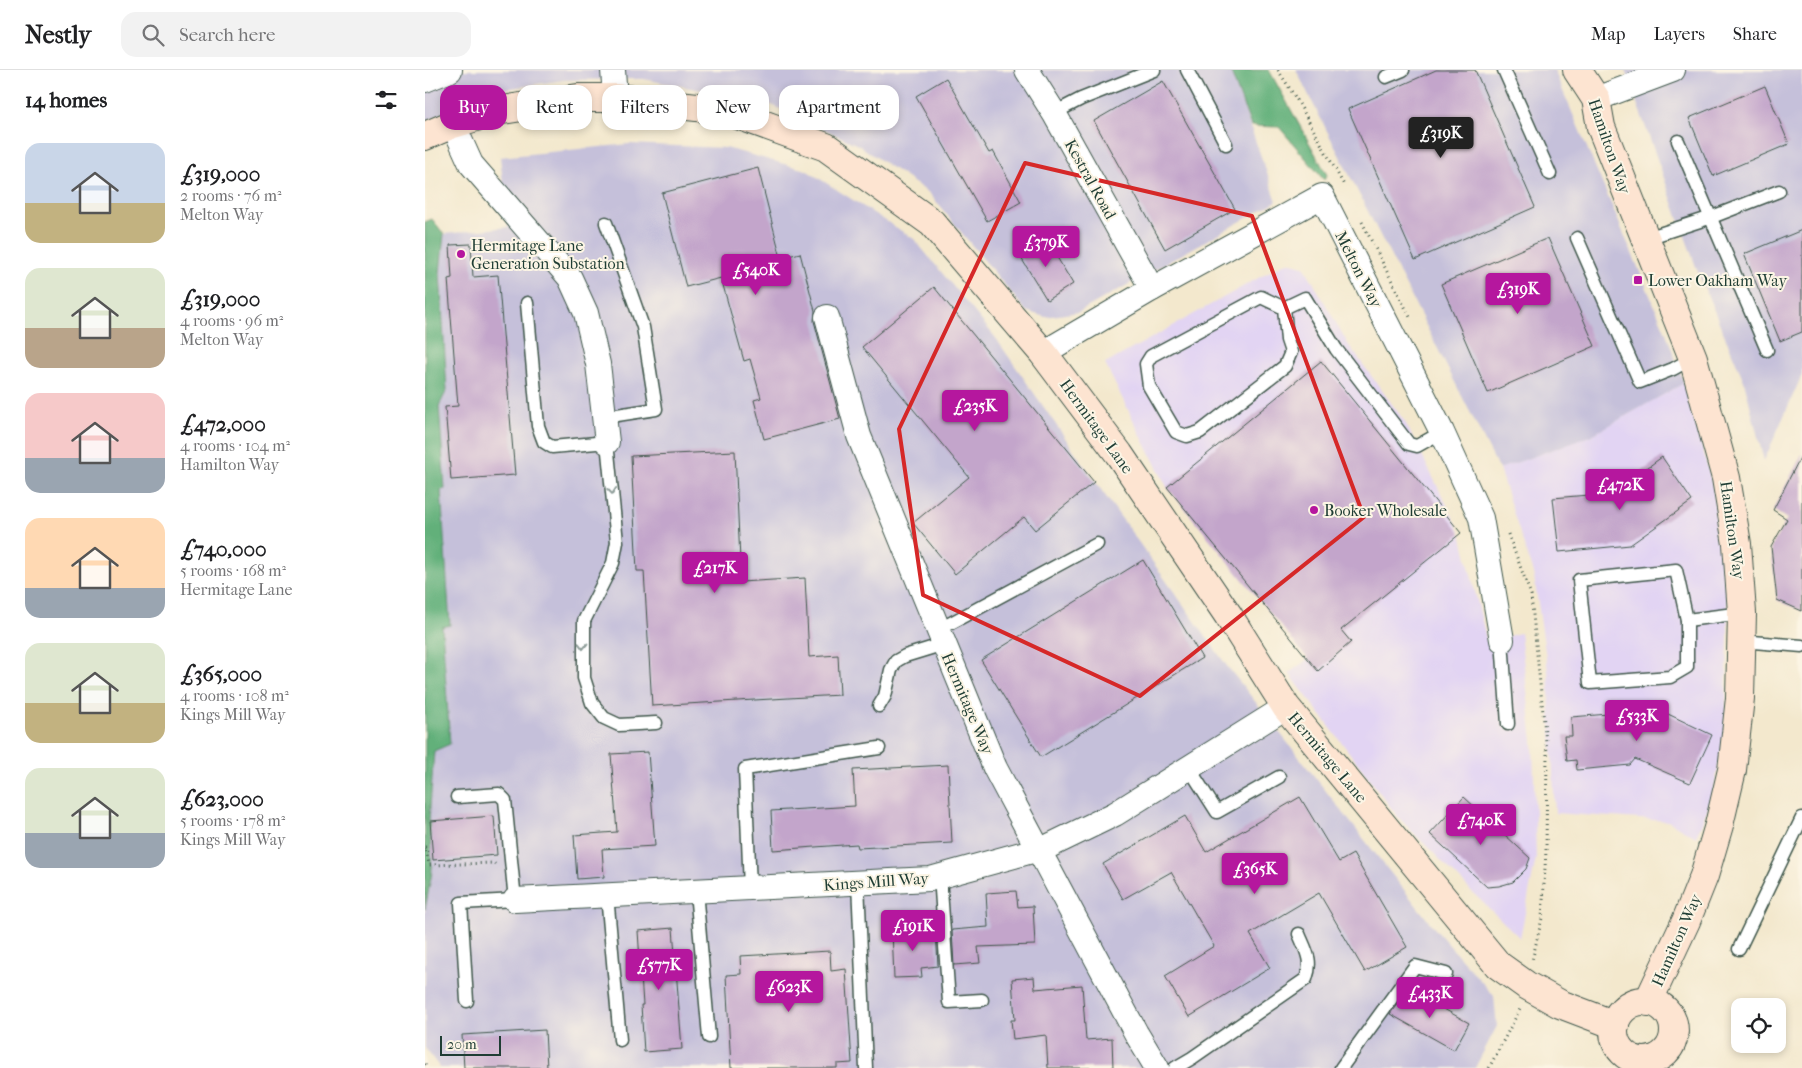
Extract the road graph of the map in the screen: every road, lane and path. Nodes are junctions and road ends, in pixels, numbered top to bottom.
1 (450, 70) edge
2 (613, 70) edge
3 (1027, 70) edge
4 (1154, 70) edge
5 (1187, 70) edge
6 (1403, 70) edge
7 (1504, 70) edge
8 (1577, 70) edge
9 (1673, 70) edge
10 (1386, 77) dead end
11 (425, 80) edge
12 (614, 85) edge
13 (602, 98) edge
14 (1596, 99) junction
15 (687, 106) edge
16 (507, 109) edge
17 (1054, 113) junction
18 (440, 130) edge
19 (456, 130) edge
20 (425, 136) edge
21 (1679, 141) dead end
22 (1226, 144) dead end
23 (1550, 174) dead end
24 (1779, 190) dead end
25 (1712, 217) junction
26 (606, 223) dead end
27 (1577, 238) dead end
28 (1644, 239) junction
29 (1152, 289) junction
30 (527, 303) dead end
31 (1284, 308) junction
32 (827, 317) dead end
33 (1767, 350) dead end
34 (1043, 353) junction
35 (1693, 358) junction
36 (604, 417) junction
37 (1442, 432) junction
38 (607, 442) junction
39 (1097, 544) dead end
40 (1742, 613) junction
41 (1687, 620) junction
42 (941, 637) junction
43 (1502, 640) joint
44 (1741, 641) junction
45 (1802, 646) edge
46 (879, 706) dead end
47 (1286, 707) junction
48 (656, 724) dead end
49 (1508, 724) dead end
50 (879, 748) dead end
51 (1189, 768) junction
52 (1279, 777) dead end
53 (457, 797) dead end
54 (1802, 818) edge
55 (425, 847) edge
56 (1038, 849) junction
57 (940, 876) junction
58 (858, 882) junction
59 (750, 888) junction
60 (696, 891) junction
61 (607, 895) junction
62 (506, 900) junction
63 (1299, 934) dead end
64 (1739, 949) dead end
65 (1445, 974) dead end
66 (1526, 985) junction
67 (467, 1000) dead end
68 (982, 1000) dead end
69 (1647, 1002) junction
70 (1615, 1025) junction
71 (709, 1036) dead end
72 (620, 1040) dead end
73 (1675, 1059) edge
74 (425, 1064) edge
75 (428, 1068) edge
76 (866, 1068) edge
77 (1157, 1068) edge
78 (1175, 1068) edge
79 (1341, 1068) edge
80 (1489, 1068) edge

1 - 11 street
2 - 12 street
3 - 17 street, Kestral Road
4 - 17 lane
5 - 22 lane
6 - 10 lane
7 - 23 lane
8 - 14 street, Hamilton Way
9 - 14 street
13 - 16 street, Hermitage Lane
14 - 28 street, Hamilton Way
15 - 34 street, Hermitage Lane
17 - 29 street, Kestral Road
18 - 20 street, Hermitage Lane
19 - 36 street
21 - 25 lane
24 - 25 lane
25 - 28 lane
25 - 33 lane
26 - 36 lane
27 - 35 lane
28 - 35 street, Hamilton Way
29 - 34 street, Melton Way
29 - 37 street, Melton Way
30 - 38 lane
31 - 31 lane
31 - 37 lane
32 - 42 street, Hermitage Way
34 - 47 street, Hermitage Lane
35 - 40 street, Hamilton Way
36 - 38 street
37 - 43 street, Melton Way
38 -> 48 lane
39 - 42 lane
40 - 41 lane
40 - 44 street, Hamilton Way
41 - 41 lane
42 - 46 lane
42 - 56 street, Hermitage Way
43 - 49 lane
44 - 45 lane
44 - 69 street, Hamilton Way
47 - 51 street, Kings Mill Way
47 - 66 street, Hermitage Lane
50 - 59 lane
51 - 52 lane
51 - 56 street, Kings Mill Way
53 - 62 lane
54 - 64 lane
55 - 62 path
56 - 57 street, Kings Mill Way
56 - 77 street, Hermitage Way
57 - 58 street, Kings Mill Way
57 - 68 lane
58 - 59 street, Kings Mill Way
58 - 76 lane
59 - 60 street, Kings Mill Way
60 - 61 street, Kings Mill Way
60 - 71 lane
61 - 62 street, Kings Mill Way
61 - 72 lane
62 - 67 lane
63 - 78 lane
65 - 79 lane
66 - 70 street, Hermitage Lane
66 - 80 path
69 - 70 street
69 - 73 street
70 - 73 street
74 - 75 path

